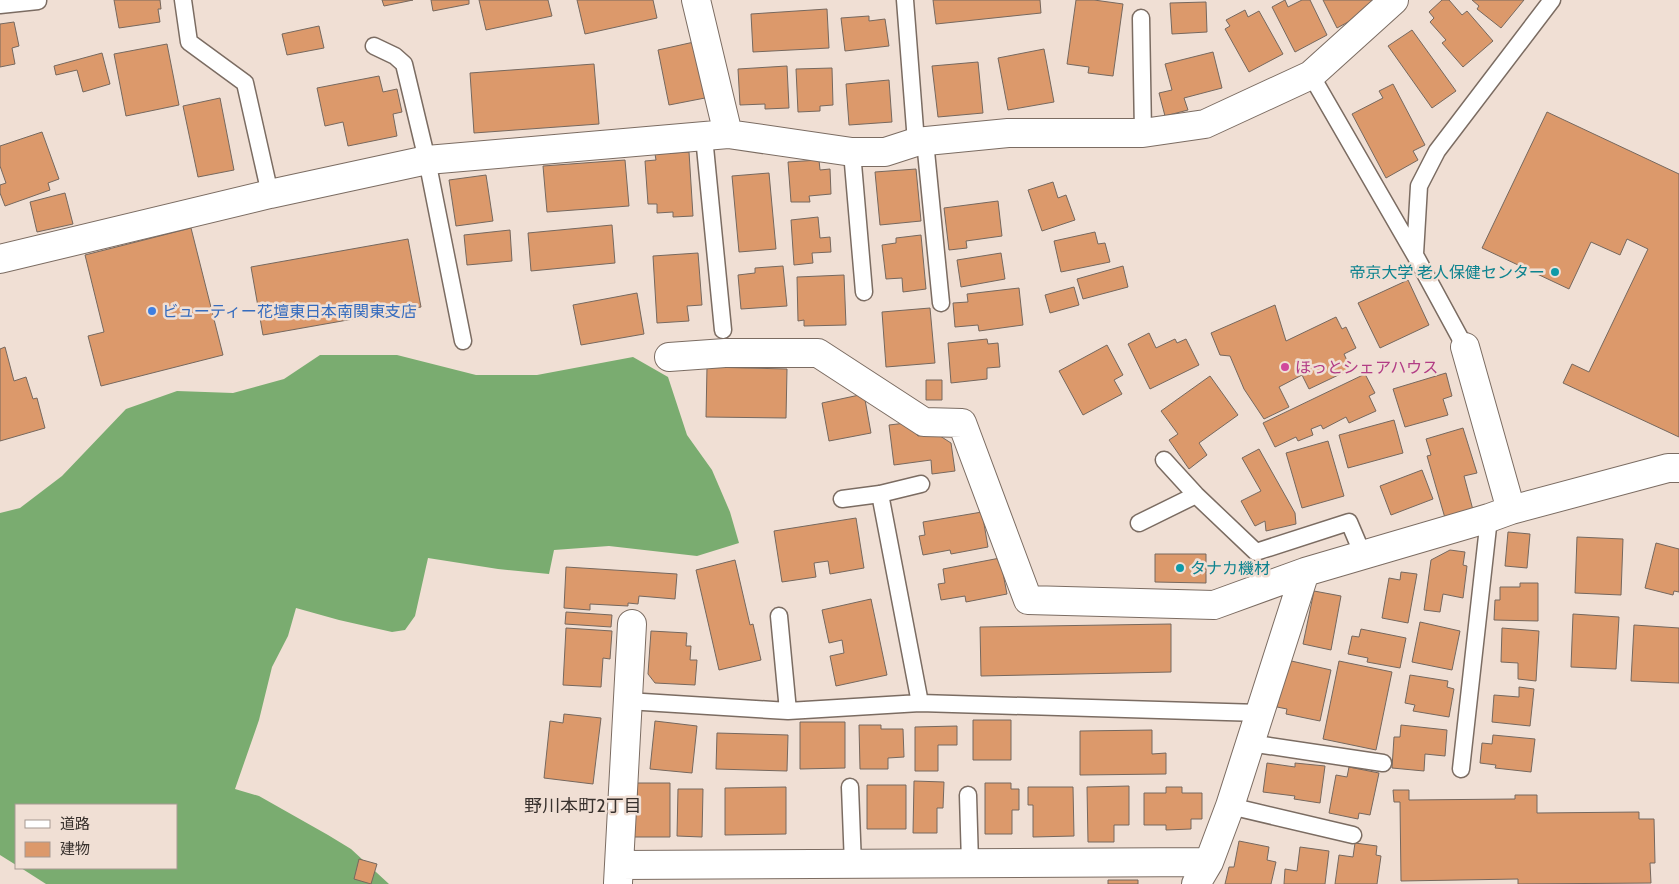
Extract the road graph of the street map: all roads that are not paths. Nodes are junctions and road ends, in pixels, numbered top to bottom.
1 (183, 0) edge
2 (696, 0) edge
3 (904, 0) edge
4 (1394, 0) edge
5 (1552, 0) edge
6 (38, 1) edge
7 (0, 5) edge
8 (1141, 18) dead end
9 (374, 46) dead end
10 (1312, 75) junction
11 (1143, 133) junction
12 (716, 136) junction
13 (921, 141) junction
14 (852, 152) junction
15 (427, 160) junction
16 (270, 194) junction
17 (1415, 254) junction
18 (0, 259) edge
19 (864, 292) dead end
20 (941, 303) dead end
21 (724, 330) dead end
22 (463, 341) dead end
23 (1465, 347) joint
24 (670, 357) dead end
25 (1164, 460) dead end
26 (1679, 468) edge
27 (921, 484) dead end
28 (880, 494) junction
29 (1196, 495) junction
30 (842, 499) dead end
31 (1500, 514) junction
32 (1139, 523) dead end
33 (1363, 555) junction
34 (1305, 572) junction
35 (778, 616) dead end
36 (632, 624) dead end
37 (628, 700) junction
38 (920, 702) junction
39 (788, 711) junction
40 (1260, 713) junction
41 (1250, 743) junction
42 (1383, 763) dead end
43 (1462, 769) dead end
44 (850, 787) dead end
45 (968, 795) dead end
46 (1230, 806) junction
47 (1354, 835) dead end
48 (970, 864) junction
49 (853, 865) junction
50 (1203, 873) edge
51 (618, 875) edge

1 - 16 lane
2 - 12 street
3 - 13 lane
4 - 10 street
5 - 17 lane
6 - 7 lane
8 - 11 lane
9 - 15 lane
10 - 11 street
10 - 17 lane
11 - 13 street
12 - 14 street
12 - 15 street
12 - 21 lane
13 - 14 street
13 - 20 lane
14 - 19 lane
15 - 16 street
15 - 22 lane
16 - 18 street
17 - 23 lane
23 - 31 street
24 - 34 street
25 - 29 lane
26 - 31 street
27 - 28 lane
28 - 30 lane
28 - 38 lane
29 - 32 lane
29 - 33 lane
31 - 33 street
31 - 43 lane
33 - 34 street
34 - 40 street
35 - 39 lane
36 - 37 street
37 - 39 lane
37 - 51 street
38 - 39 lane
38 - 40 lane
40 - 41 street
41 - 42 lane
41 - 46 street
44 - 49 lane
45 - 48 lane
46 - 47 lane
46 - 50 street
48 - 49 street
48 - 50 street
49 - 51 street

